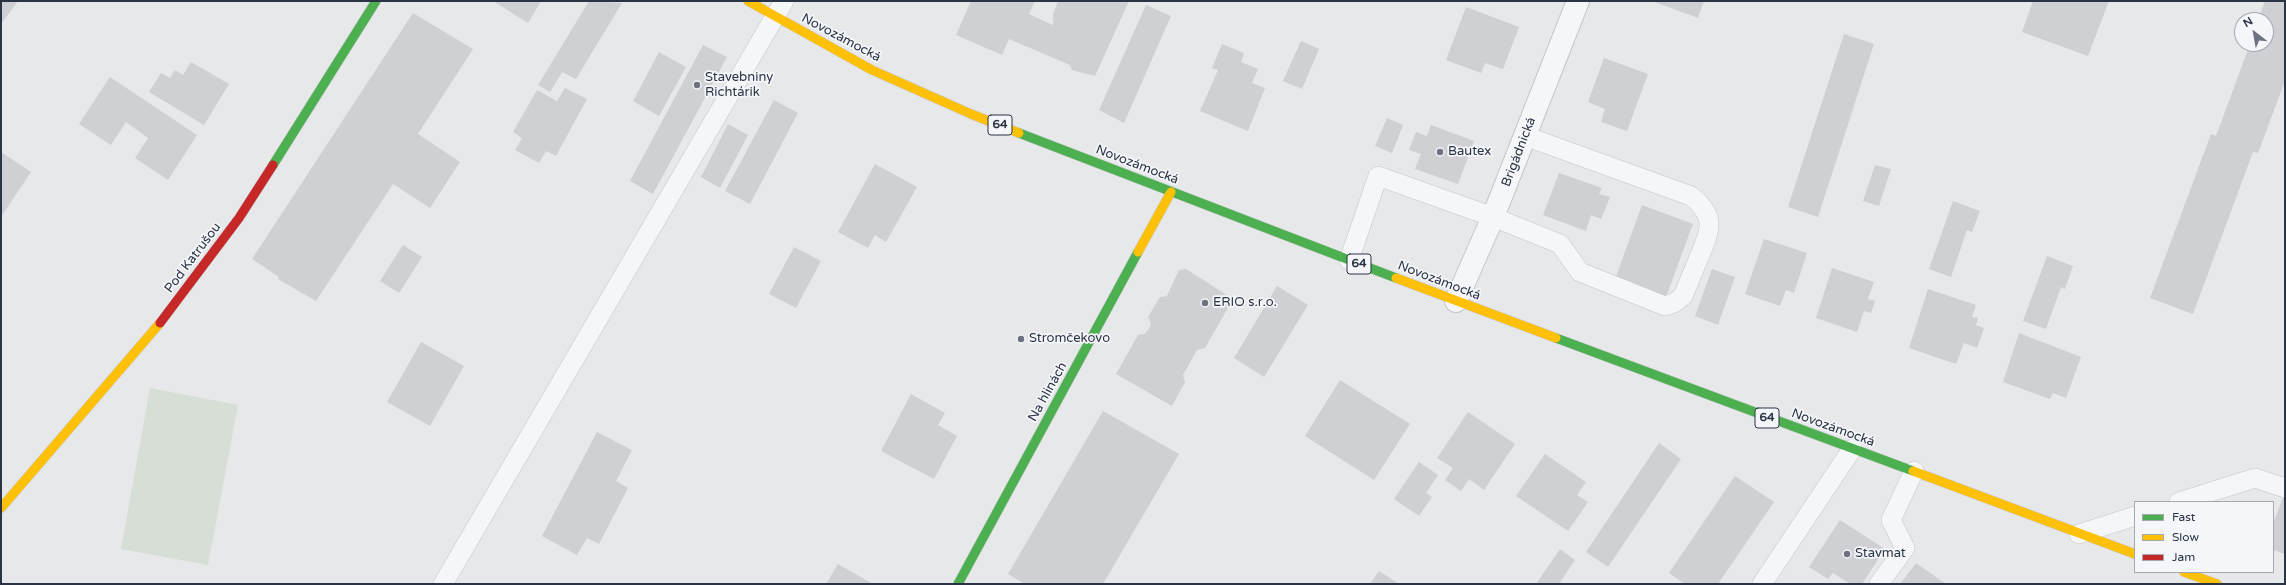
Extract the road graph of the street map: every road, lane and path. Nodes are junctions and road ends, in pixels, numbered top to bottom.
1 (376, 1) edge
2 (748, 1) edge
3 (1578, 1) edge
4 (779, 9) edge
5 (1525, 136) junction
6 (1171, 192) junction
7 (1494, 217) junction
8 (1349, 260) junction
9 (1456, 302) junction
10 (1852, 449) junction
11 (1914, 471) junction
12 (2285, 488) edge
13 (2182, 501) edge
14 (1, 508) edge
15 (2134, 516) edge
16 (2079, 534) junction
17 (2134, 554) edge
18 (2187, 573) edge
19 (443, 584) edge
20 (958, 584) edge
21 (1762, 584) edge
22 (1879, 584) edge
23 (2217, 584) edge

1 - 14 main road, Pod Katrušou
2 - 4 main road, Novozámocká / 64
3 - 5 street, Brigádnická
4 - 6 main road, Novozámocká / 64
4 - 19 lane
5 - 7 street, Brigádnická
5 - 7 lane
6 - 8 main road, Novozámocká / 64
6 - 20 main road, Na hlinách
7 - 8 lane
7 - 9 street, Brigádnická
8 - 9 main road, Novozámocká / 64
9 - 10 main road, Novozámocká / 64
10 - 11 main road, Novozámocká / 64
10 - 21 lane
11 - 16 main road, Novozámocká / 64
11 - 22 lane
12 - 13 lane
15 - 16 lane
16 - 17 main road, Novozámocká / 64
18 - 23 main road

